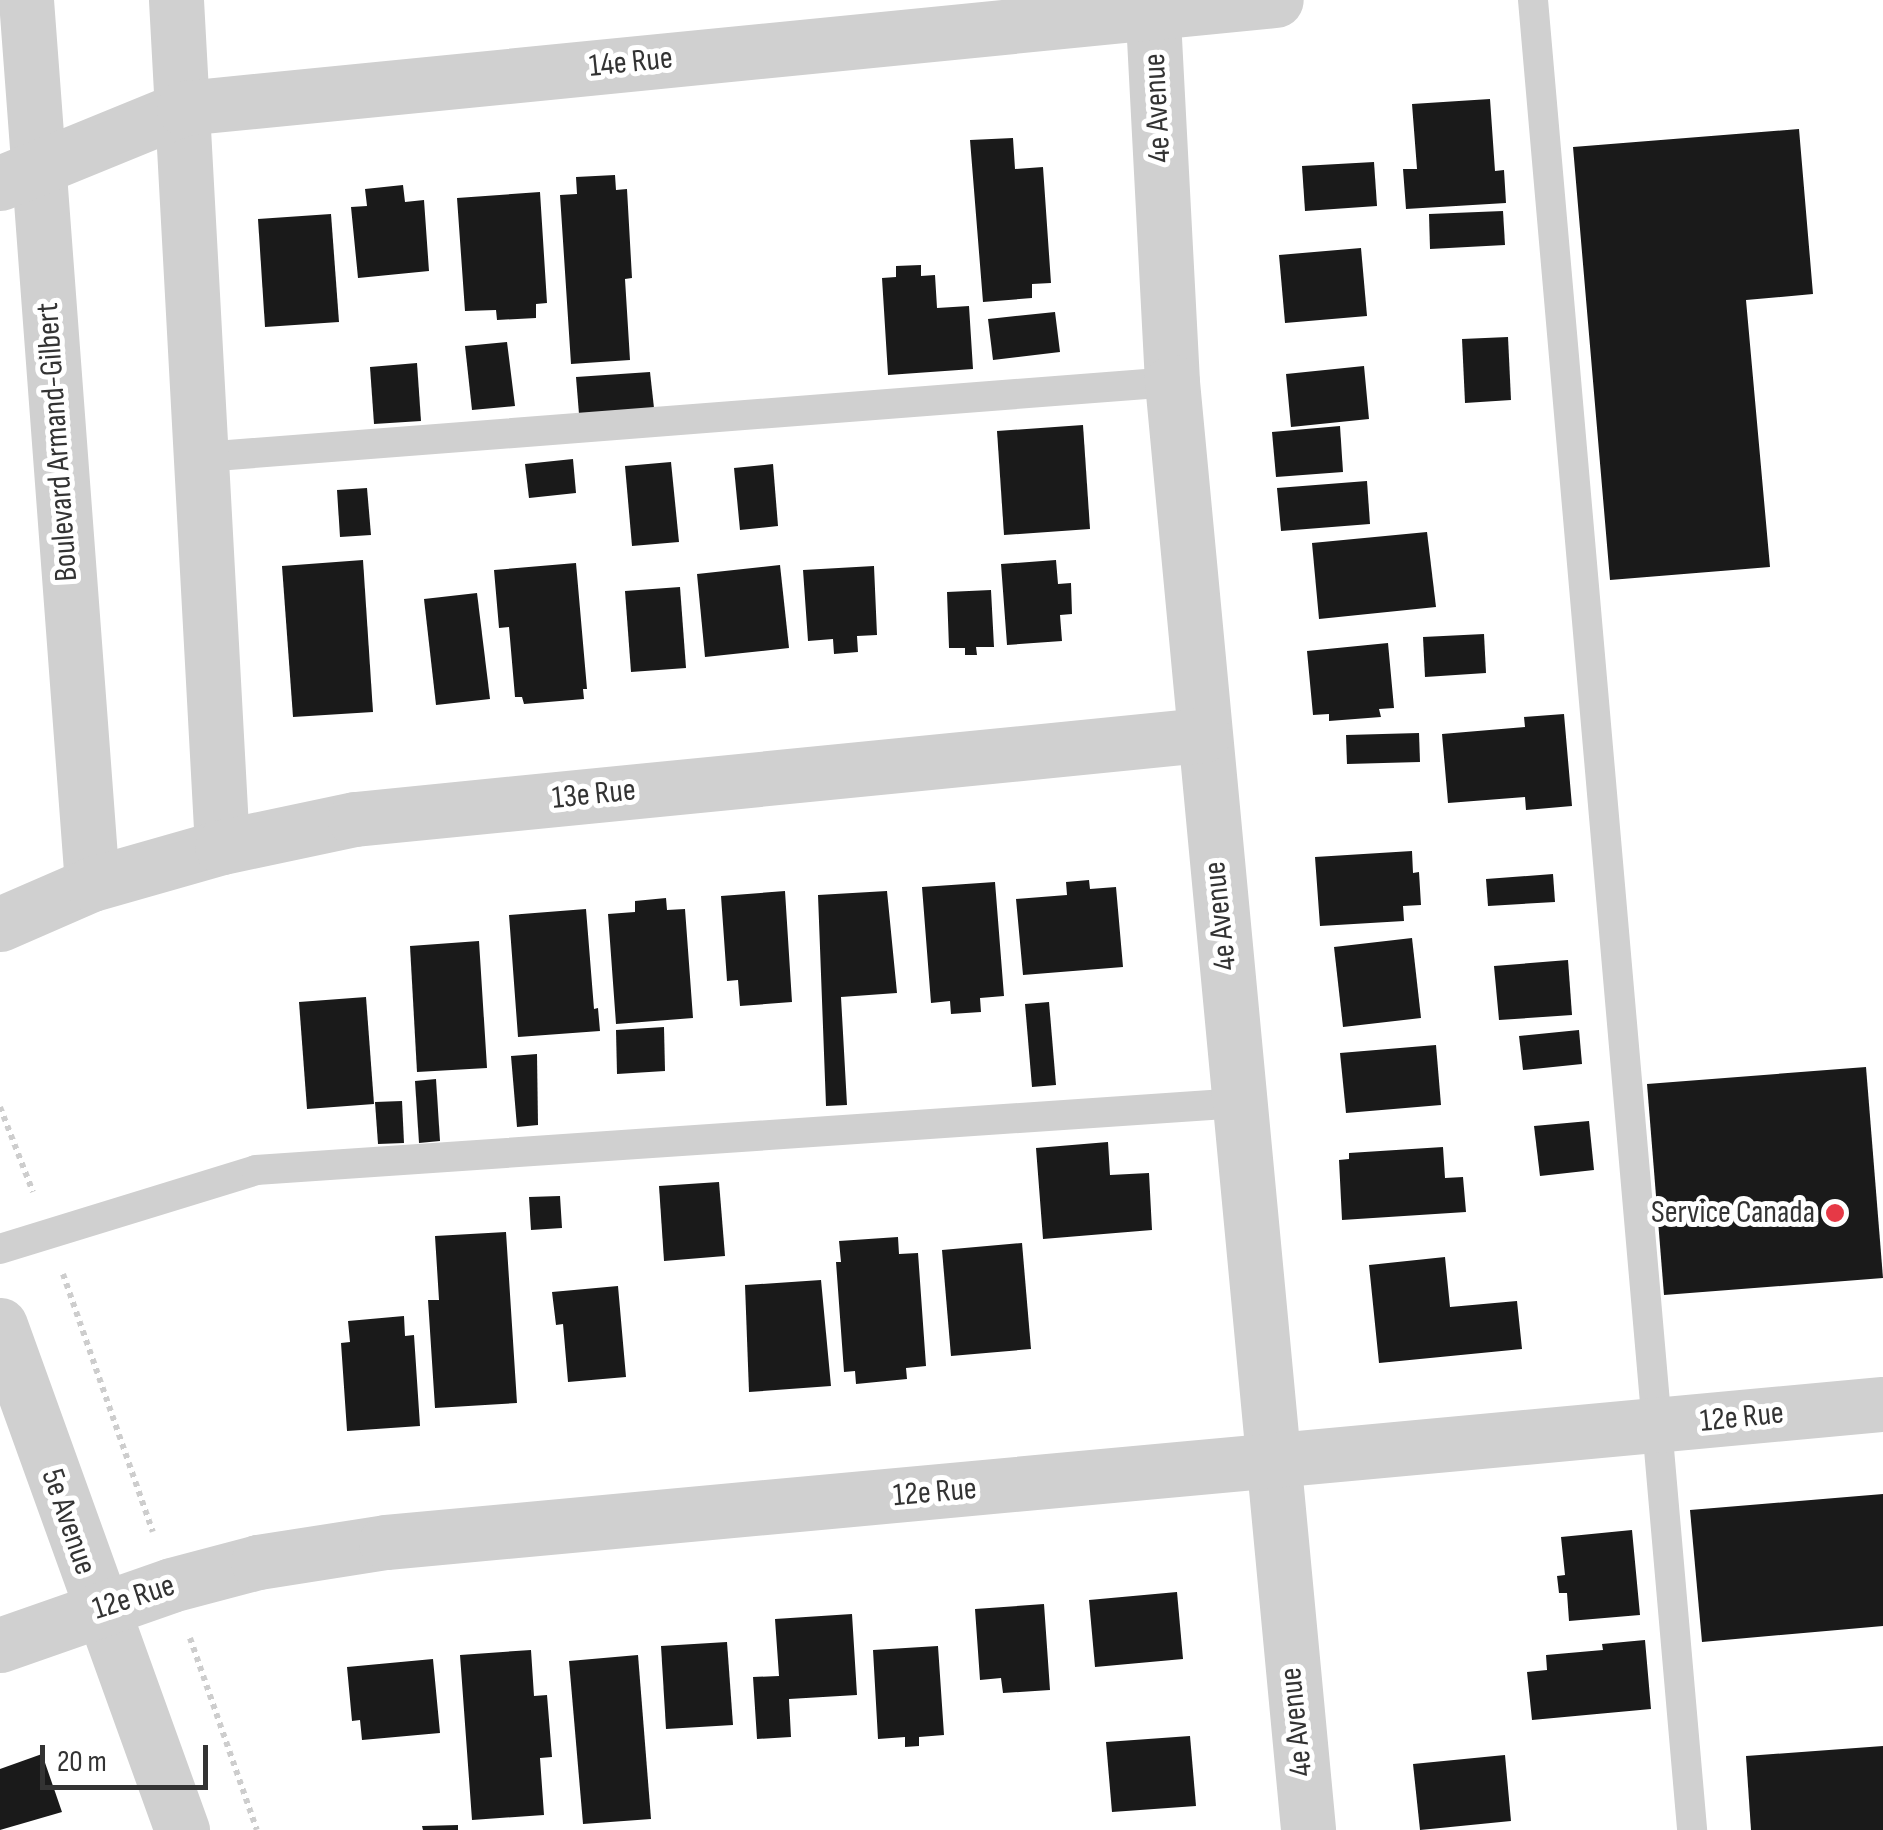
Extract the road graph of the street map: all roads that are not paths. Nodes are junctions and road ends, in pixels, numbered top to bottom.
1 (26, 0) edge
2 (176, 0) edge
3 (1276, 0) edge
4 (1533, 0) edge
5 (1152, 5) edge
6 (184, 108) junction
7 (18, 177) edge
8 (1172, 382) junction
9 (202, 457) junction
10 (1203, 735) junction
11 (222, 847) junction
12 (92, 884) junction
13 (0, 924) edge
14 (1240, 1104) junction
15 (0, 1249) edge
16 (0, 1324) edge
17 (1883, 1404) edge
18 (1657, 1427) junction
19 (1272, 1463) junction
20 (99, 1609) junction
21 (0, 1645) edge
22 (1300, 1829) edge
23 (182, 1830) edge
24 (1692, 1830) edge

1 - 7 street, Boulevard Armand-Gilbert
2 - 6 street
3 - 5 street, 14e Rue
4 - 18 lane
5 - 6 street, 14e Rue
5 - 8 street, 4e Avenue
6 - 7 street, 14e Rue
6 - 9 street
7 - 12 street, Boulevard Armand-Gilbert
8 - 9 lane
8 - 10 street, 4e Avenue
9 - 11 street
10 - 11 street, 13e Rue
10 - 14 street, 4e Avenue
11 - 12 street, 13e Rue
12 - 13 street, 13e Rue
14 - 15 lane
14 - 19 street, 4e Avenue
16 - 20 street, 5e Avenue
17 - 18 street, 12e Rue
18 - 19 street, 12e Rue
18 - 24 lane
19 - 20 street, 12e Rue
19 - 22 street, 4e Avenue
20 - 21 street, 12e Rue
20 - 23 street, 5e Avenue

